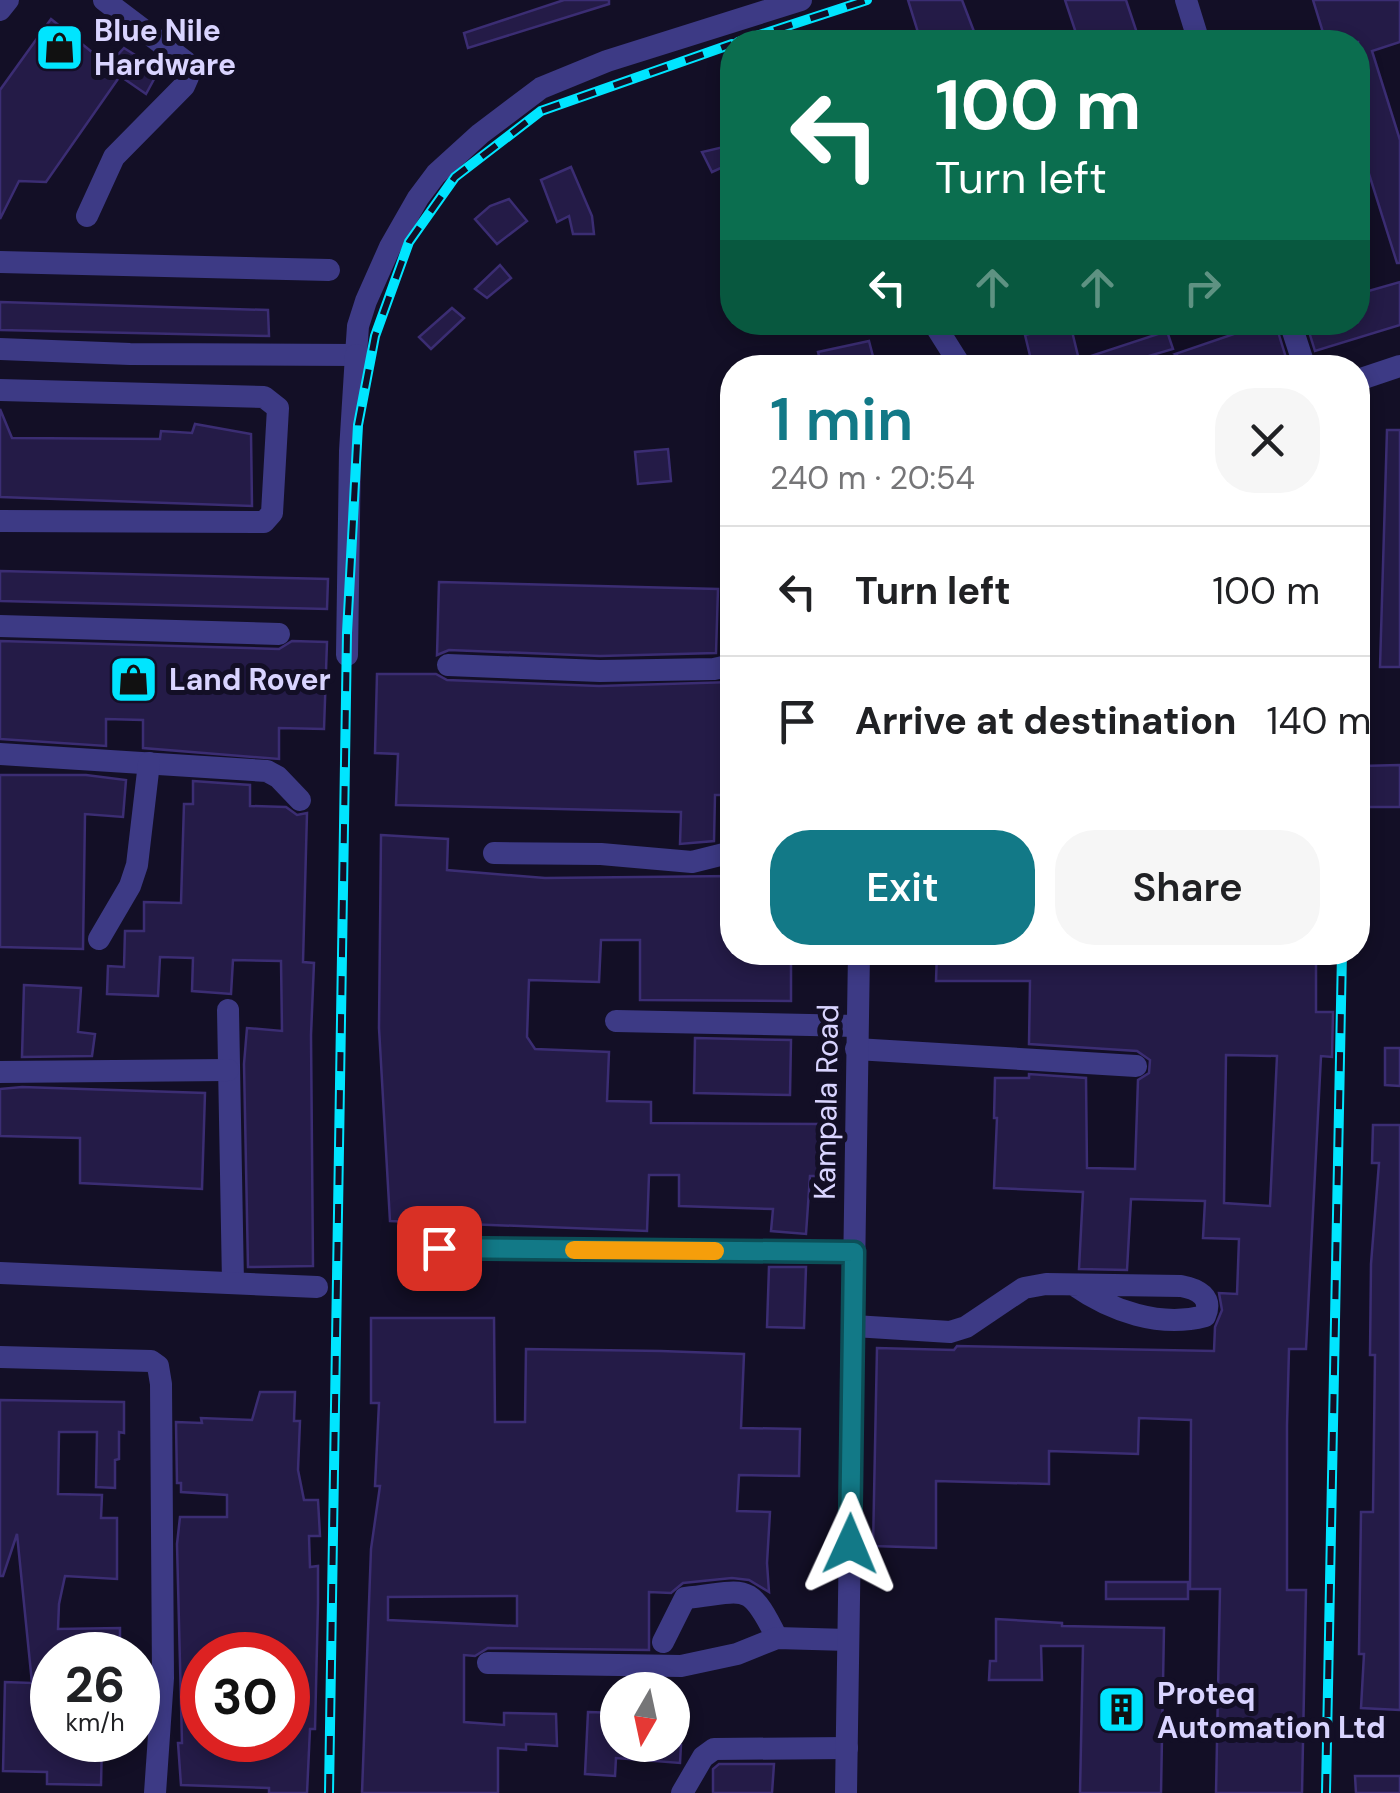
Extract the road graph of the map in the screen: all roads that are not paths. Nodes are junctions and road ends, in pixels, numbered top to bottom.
1 (8, 0) edge
2 (104, 0) edge
3 (801, 0) edge
4 (1186, 0) edge
5 (0, 10) edge
6 (1196, 30) edge
7 (87, 216) dead end
8 (0, 262) edge
9 (329, 270) dead end
10 (0, 349) edge
11 (356, 356) junction
12 (1400, 366) edge
13 (1370, 376) edge
14 (0, 390) edge
15 (0, 522) edge
16 (0, 626) edge
17 (279, 634) dead end
18 (347, 654) dead end
19 (448, 665) dead end
20 (720, 668) edge
21 (0, 754) edge
22 (149, 763) junction
23 (300, 800) dead end
24 (494, 852) dead end
25 (720, 855) edge
26 (99, 938) dead end
27 (859, 965) edge
28 (228, 1010) dead end
29 (616, 1020) dead end
30 (857, 1038) junction
31 (1136, 1066) dead end
32 (228, 1070) junction
33 (0, 1072) edge
34 (439, 1248) dead end
35 (854, 1252) junction
36 (0, 1274) edge
37 (233, 1282) junction
38 (1074, 1285) junction
39 (316, 1287) dead end
40 (854, 1326) junction
41 (0, 1357) edge
42 (777, 1638) junction
43 (848, 1640) junction
44 (663, 1642) dead end
45 (488, 1663) dead end
46 (847, 1748) junction
47 (155, 1793) edge
48 (682, 1793) edge
49 (846, 1793) edge

1 - 5 street
2 - 7 street
3 - 11 street
4 - 6 street
8 - 9 street
10 - 11 street
11 - 18 street
12 - 13 street
14 - 15 street
16 - 17 street
19 - 20 street
21 - 22 street
22 - 23 street
22 - 26 street
24 - 25 street
27 - 30 street, Kampala Road
28 - 32 street
29 - 30 street
30 - 31 street
30 - 35 street, Kampala Road
32 - 33 street
32 - 37 street
34 - 35 street
35 - 40 street, Kampala Road
36 - 37 street
37 - 39 street
38 - 38 street
38 - 40 street
40 - 43 street, Kampala Road
41 - 47 street
42 - 43 street
42 - 44 street
42 - 45 street
43 - 46 street, Kampala Road
46 - 48 street
46 - 49 street, Kampala Road

